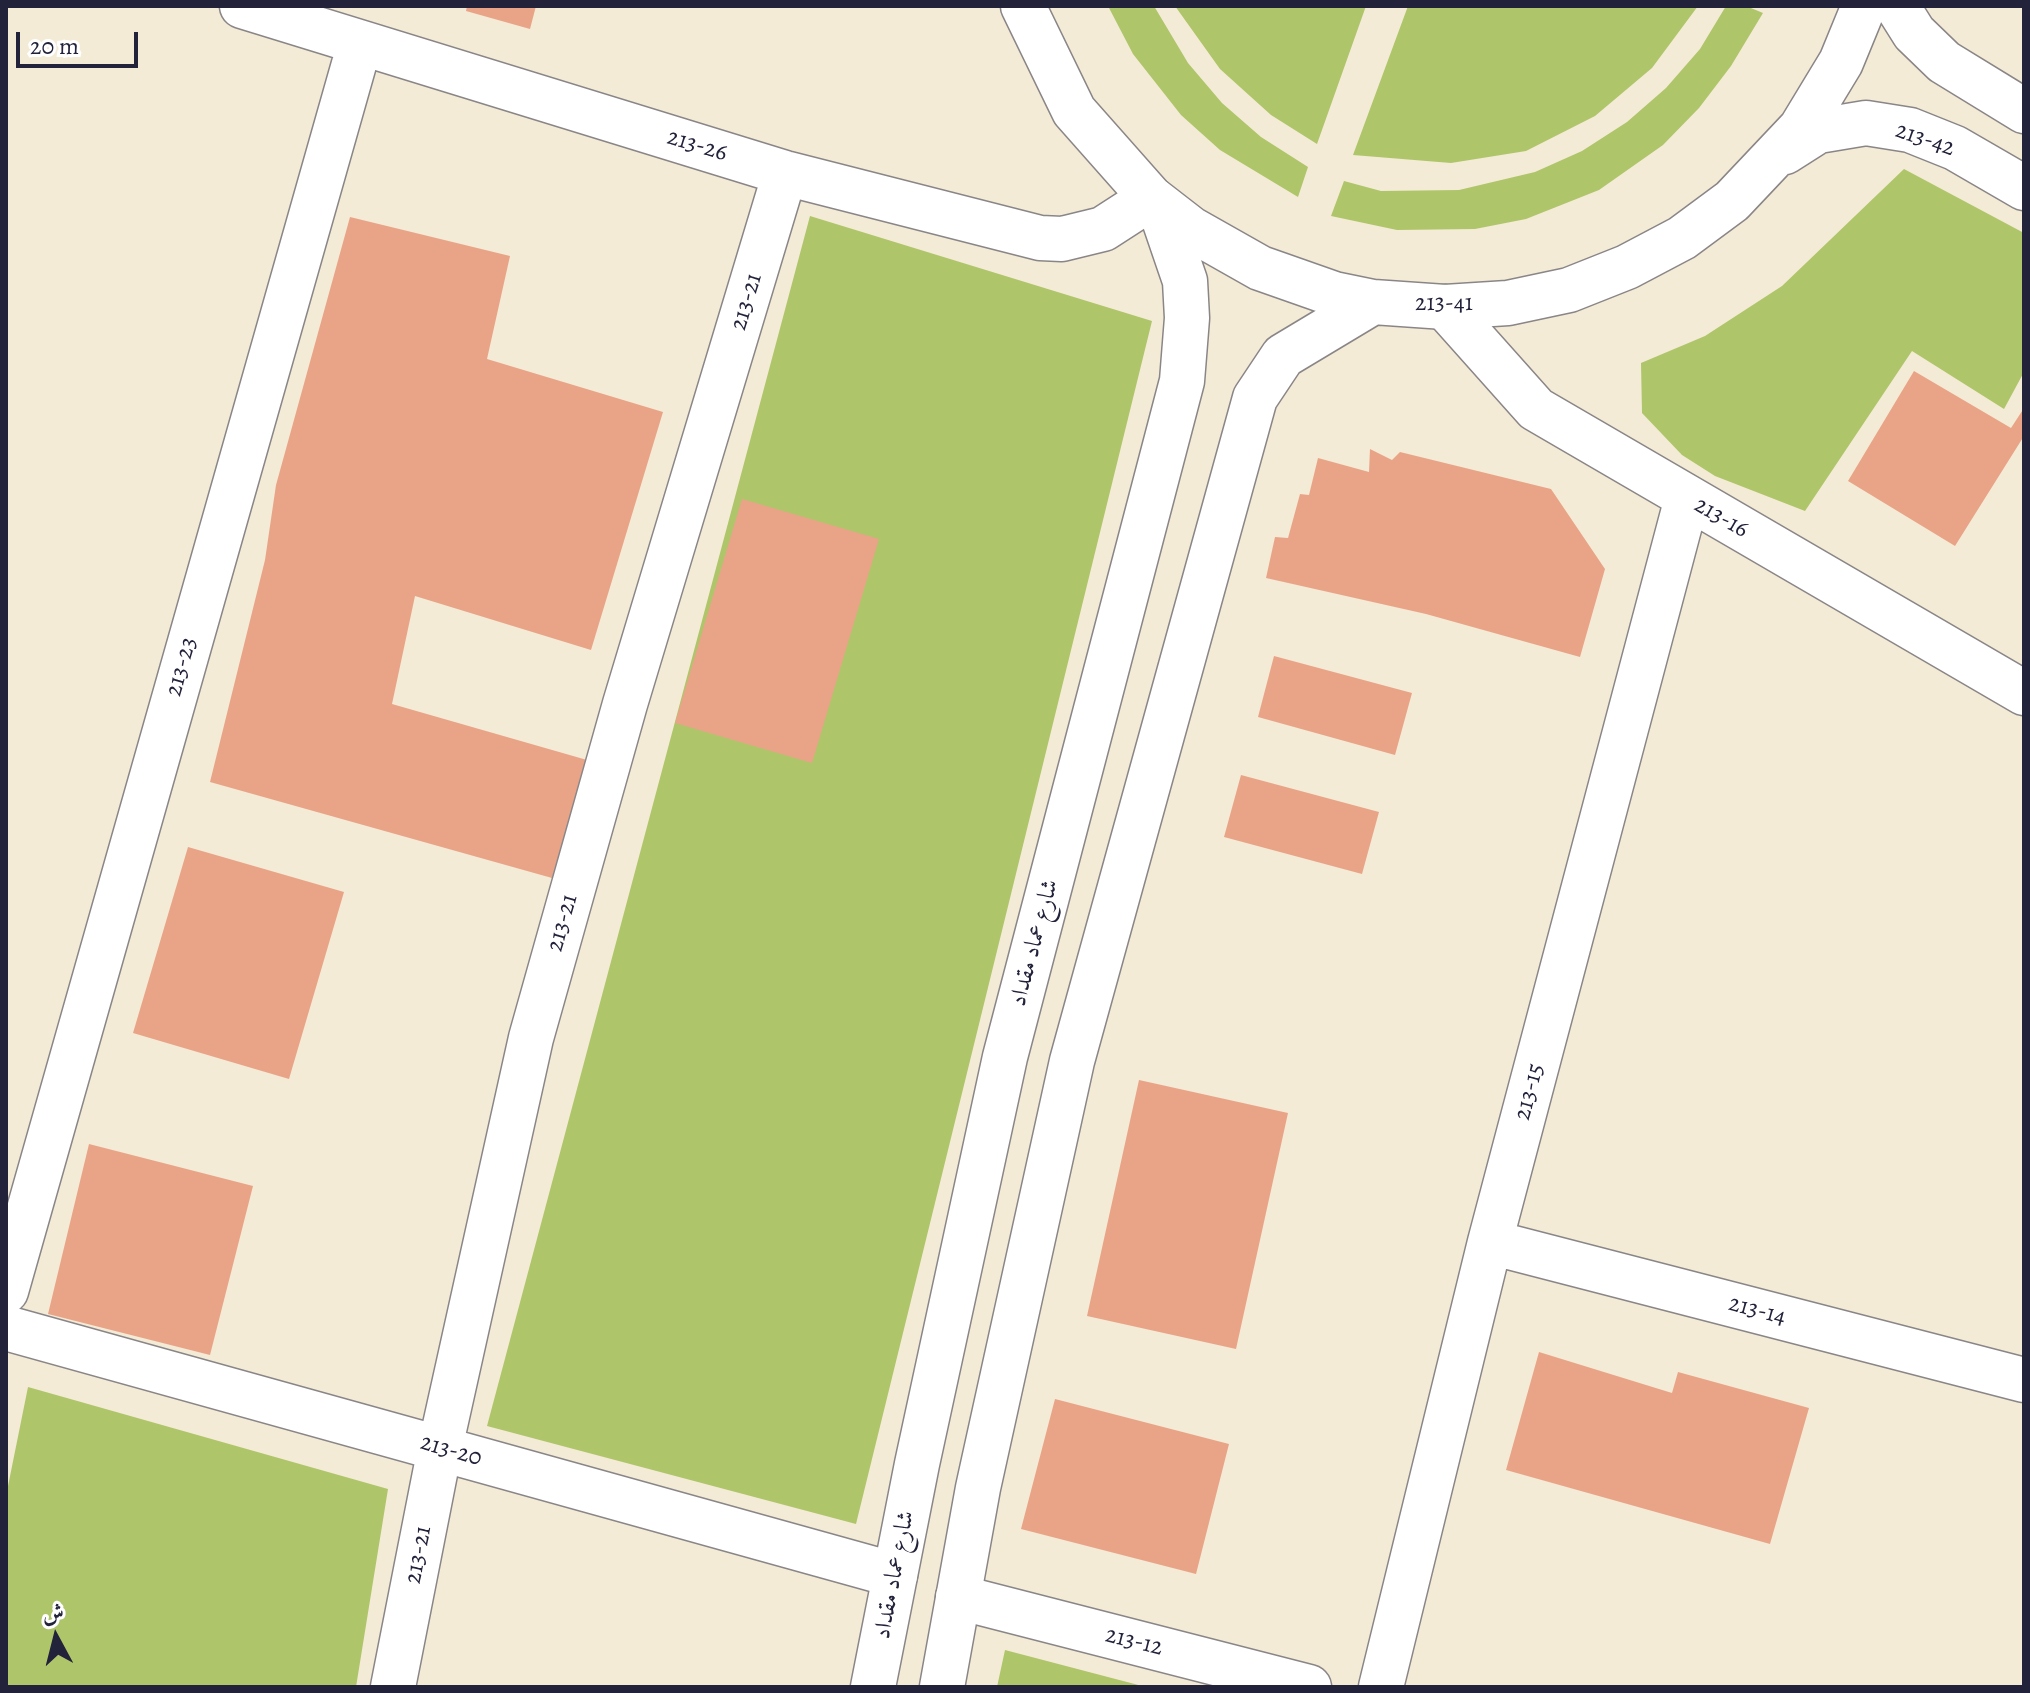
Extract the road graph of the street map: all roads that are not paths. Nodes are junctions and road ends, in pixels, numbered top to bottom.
1 (242, 6) edge
2 (1023, 6) edge
3 (1864, 6) edge
4 (1897, 6) edge
5 (360, 43) junction
6 (2024, 111) edge
7 (1777, 157) junction
8 (785, 173) junction
9 (2024, 188) edge
10 (1155, 201) junction
11 (1373, 302) junction
12 (1445, 307) junction
13 (1687, 498) junction
14 (2024, 693) edge
15 (20, 1176) edge
16 (1490, 1242) junction
17 (6, 1291) edge
18 (6, 1328) edge
19 (2024, 1380) edge
20 (440, 1448) junction
21 (895, 1575) junction
22 (958, 1597) junction
23 (393, 1687) edge
24 (873, 1687) edge
25 (942, 1687) edge
26 (1309, 1687) edge
27 (1381, 1687) edge

1 - 5 street, 213-26
2 - 10 street, 213-41
3 - 7 street, 213-41
4 - 6 street
5 - 8 street, 213-26
5 - 15 street, 213-23
7 - 9 street, 213-42
7 - 12 street, 213-41
8 - 10 street, 213-26
8 - 20 street, 213-21
10 - 11 street, 213-41
10 - 21 street, شارع عماد مقداد
11 - 12 street, 213-41
11 - 22 street
12 - 13 street, 213-16
13 - 14 street, 213-16
13 - 16 street, 213-15
15 - 17 street, 213-23
16 - 19 street, 213-14
16 - 27 street, 213-15
18 - 20 street, 213-20
20 - 21 street, 213-20
20 - 23 street, 213-21
21 - 24 street, شارع عماد مقداد
22 - 25 street
22 - 26 street, 213-12

